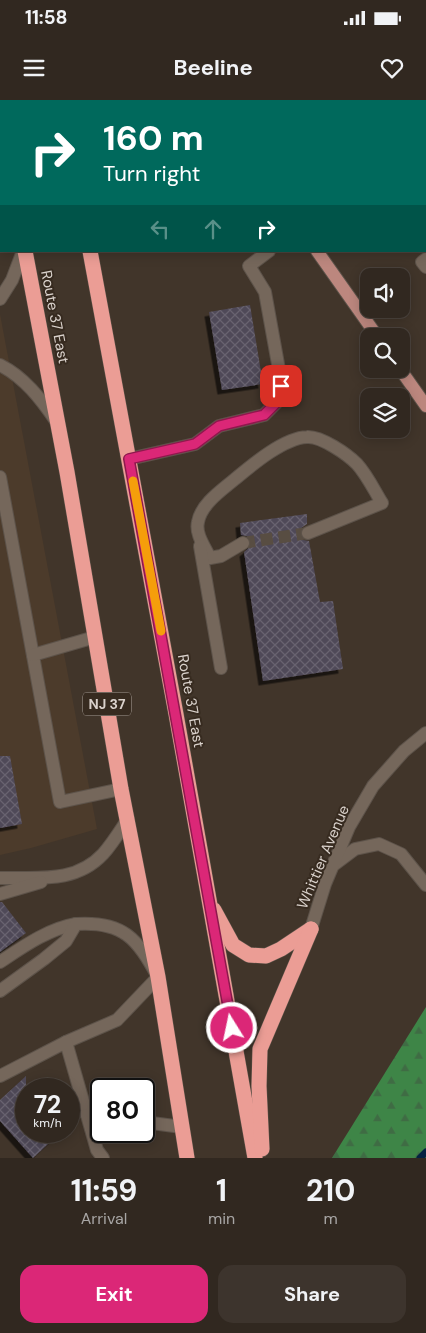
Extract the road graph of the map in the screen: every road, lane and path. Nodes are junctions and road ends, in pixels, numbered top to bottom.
1 (24, 252) edge
2 (24, 252) edge
3 (90, 252) edge
4 (268, 252) edge
5 (317, 252) edge
6 (426, 259) edge
7 (426, 267) edge
8 (0, 299) edge
9 (371, 328) edge
10 (0, 366) edge
11 (409, 378) edge
12 (422, 392) edge
13 (426, 406) edge
14 (58, 423) junction
15 (129, 459) junction
16 (0, 477) edge
17 (198, 531) junction
18 (308, 533) tunnel mouth
19 (243, 543) tunnel mouth
20 (95, 637) junction
21 (33, 655) junction
22 (221, 668) dead end
23 (426, 733) edge
24 (122, 789) junction
25 (128, 819) junction
26 (333, 866) junction
27 (0, 878) edge
28 (51, 879) junction
29 (426, 884) edge
30 (0, 894) edge
31 (208, 899) junction
32 (76, 924) junction
33 (311, 929) junction
34 (0, 962) edge
35 (158, 977) junction
36 (0, 991) edge
37 (66, 1042) junction
38 (0, 1076) edge
39 (87, 1115) junction
40 (90, 1115) edge
41 (155, 1123) edge
42 (182, 1127) junction
43 (102, 1158) edge
44 (188, 1158) edge
45 (255, 1158) edge
46 (262, 1158) edge

1 - 8 street
2 - 14 highway, Route 37 East / NJ 37
3 - 15 highway, Route 37 East
4 - 15 street
5 - 9 main road
6 - 7 street
10 - 14 street
11 - 12 main road
12 - 13 main road
14 - 20 highway, Route 37 East / NJ 37
15 - 31 highway, Route 37 East
16 - 21 street
17 - 18 street
17 - 19 street
17 - 22 street
20 - 21 street
20 - 24 highway, Route 37 East / NJ 37
21 - 24 street
23 - 26 street, Whittier Avenue
24 - 25 highway, Route 37 East / NJ 37
25 - 28 street
25 - 35 highway, Route 37 East / NJ 37
26 - 29 street
26 - 33 street, Whittier Avenue
27 - 28 street
28 - 30 street
31 - 33 highway
31 - 45 highway, Route 37 East
32 - 34 street
32 - 35 street
32 - 36 street
33 - 46 highway
35 - 37 street
35 - 42 highway, Route 37 East / NJ 37
37 - 38 street
37 - 39 street
39 - 40 street
39 - 43 street
41 - 42 street
42 - 44 highway, Route 37 East / NJ 37

